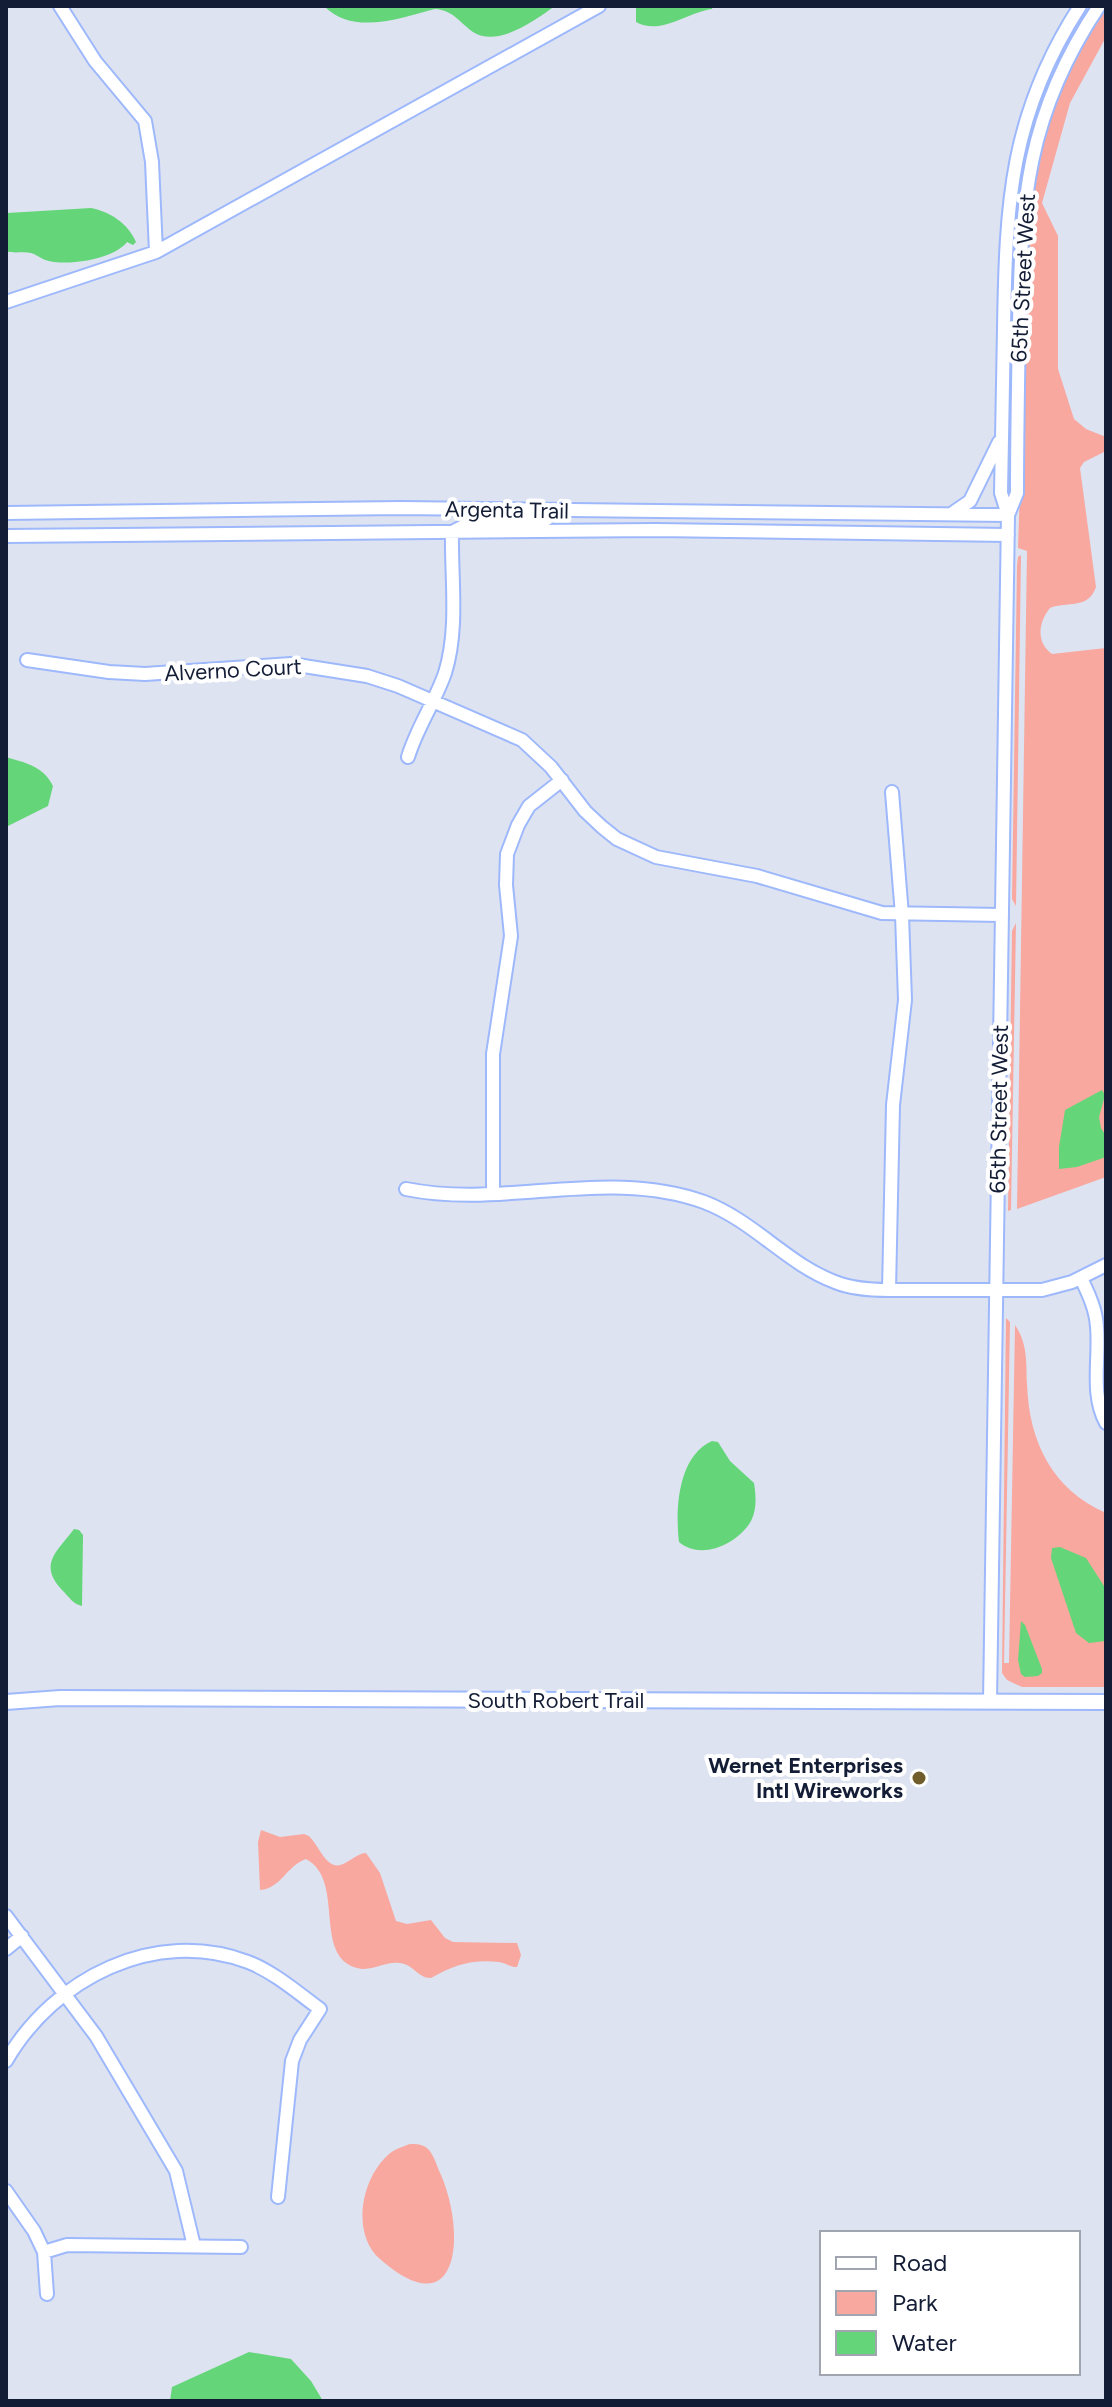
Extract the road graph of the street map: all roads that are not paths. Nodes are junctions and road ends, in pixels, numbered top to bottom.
1 (60, 6) edge
2 (599, 6) edge
3 (1080, 6) edge
4 (1099, 6) edge
5 (156, 252) junction
6 (6, 302) edge
7 (1002, 436) junction
8 (608, 511) junction
9 (6, 513) edge
10 (942, 513) junction
11 (1008, 515) junction
12 (452, 532) junction
13 (1008, 535) junction
14 (6, 536) edge
15 (27, 660) dead end
16 (434, 701) junction
17 (408, 757) dead end
18 (562, 780) junction
19 (892, 792) dead end
20 (902, 915) junction
21 (1002, 915) junction
22 (406, 1189) dead end
23 (493, 1192) junction
24 (1106, 1265) edge
25 (1081, 1278) junction
26 (889, 1290) junction
27 (996, 1291) junction
28 (1106, 1423) edge
29 (6, 1702) edge
30 (990, 1702) junction
31 (1106, 1702) edge
32 (6, 1916) edge
33 (22, 1936) junction
34 (6, 1949) edge
35 (67, 1994) junction
36 (6, 2061) edge
37 (6, 2191) edge
38 (278, 2197) dead end
39 (194, 2246) junction
40 (241, 2247) dead end
41 (44, 2252) junction
42 (47, 2294) dead end

1 - 5 street
2 - 5 street
3 - 7 street, 65th Street West
4 - 11 street, 65th Street West
5 - 6 street
7 - 10 street
7 - 11 street, 65th Street West
8 - 9 street, Argenta Trail
8 - 10 street, Argenta Trail
8 - 12 street
10 - 11 street, Argenta Trail
11 - 13 street, 65th Street West
12 - 13 street, Argenta Trail
12 - 14 street, Argenta Trail
12 - 16 street
13 - 21 street, 65th Street West
15 - 16 street, Alverno Court
16 - 17 street
16 - 18 street, Alverno Court
18 - 20 street, Alverno Court
18 - 23 street
19 - 20 street
20 - 21 street, Alverno Court
20 - 26 street
21 - 27 street, 65th Street West
22 - 23 street
23 - 26 street
24 - 25 street
25 - 27 street
25 - 28 street
26 - 27 street
27 - 30 street, 65th Street West
29 - 30 main road, South Robert Trail
30 - 31 main road, South Robert Trail
32 - 33 street
33 - 34 street
33 - 35 street
35 - 36 street
35 - 38 street
35 - 39 street
37 - 41 street
39 - 40 street
39 - 41 street
41 - 42 street

